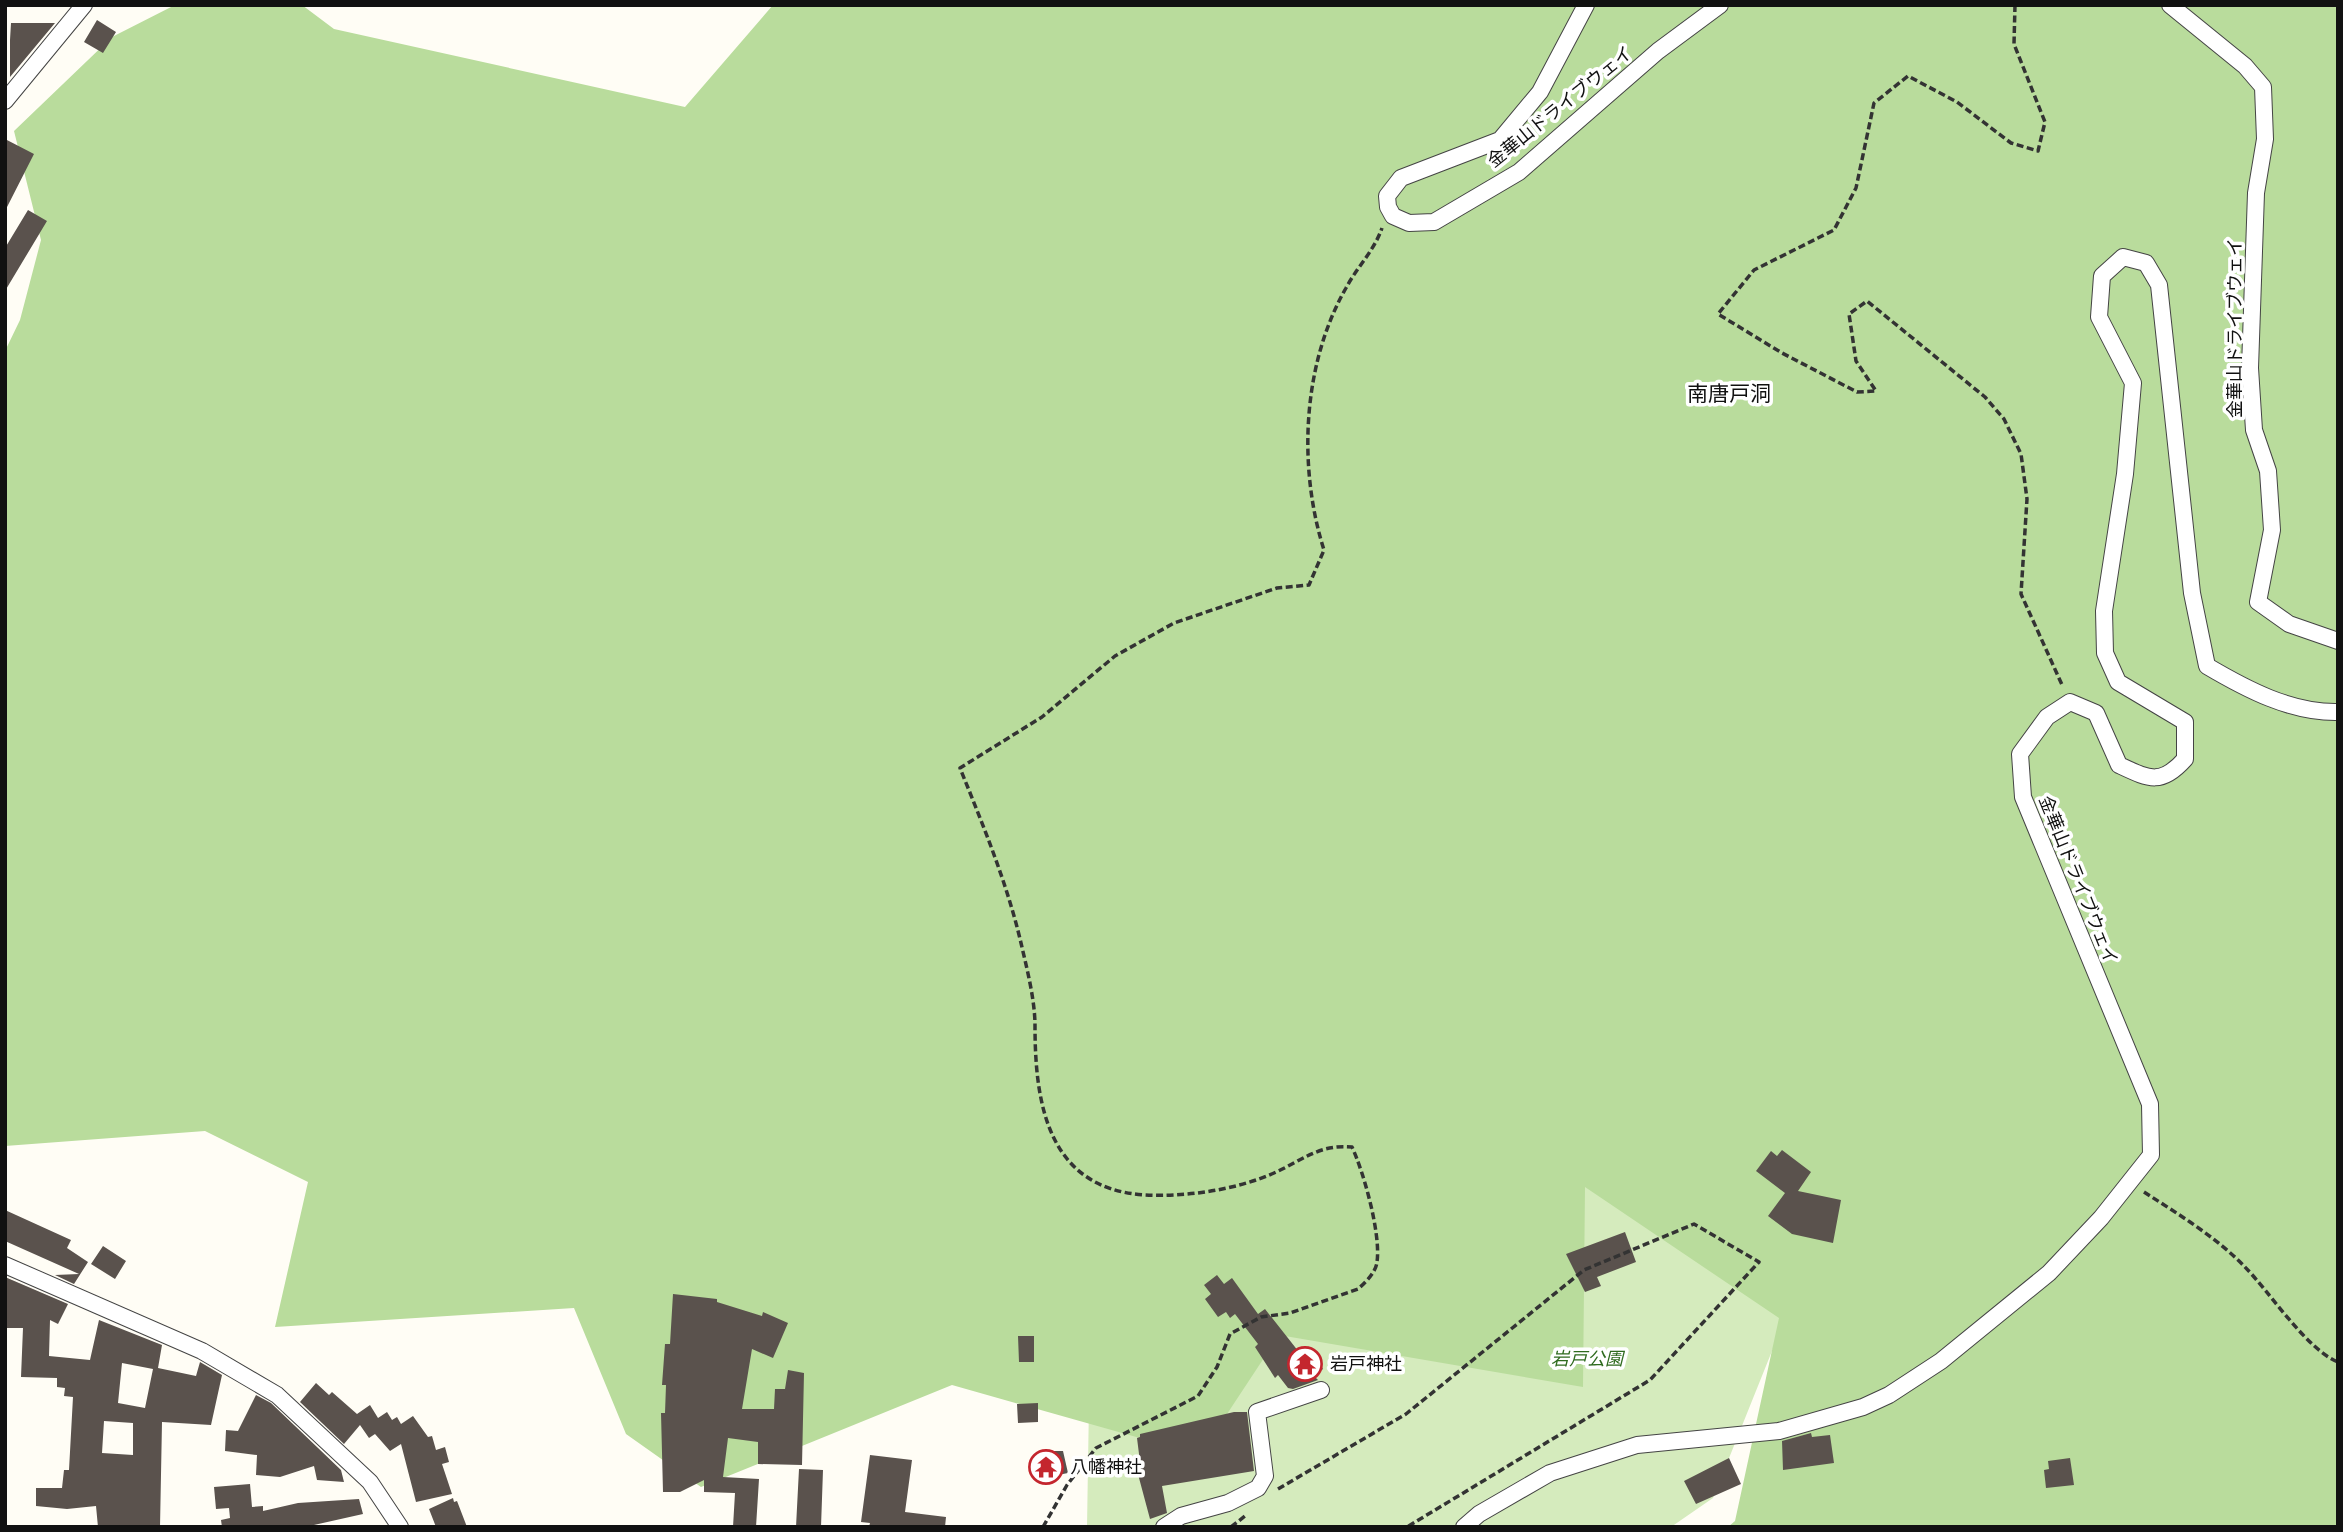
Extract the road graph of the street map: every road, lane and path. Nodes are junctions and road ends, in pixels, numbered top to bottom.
1 (84, 5) edge
2 (1586, 5) edge
3 (1720, 5) edge
4 (2015, 5) edge
5 (2170, 5) edge
6 (5, 101) edge
7 (1389, 209) junction
8 (2338, 641) edge
9 (2070, 702) junction
10 (2338, 712) edge
11 (2128, 1181) junction
12 (5, 1265) edge
13 (2338, 1362) edge
14 (1321, 1390) dead end
15 (1275, 1492) dead end
16 (1253, 1509) dead end
17 (400, 1527) edge
18 (1043, 1527) edge
19 (1164, 1527) edge
20 (1231, 1527) edge
21 (1407, 1527) edge
22 (1464, 1527) edge

1 - 6 street
2 - 7 street, 金華山ドライブウェイ
3 - 7 street, 金華山ドライブウェイ
4 - 9 path
5 - 8 street, 金華山ドライブウェイ
7 - 18 path
9 - 10 street
9 - 11 street, 金華山ドライブウェイ
11 - 13 path
11 - 22 street, 金華山ドライブウェイ
12 - 17 street
14 - 19 street
15 - 21 path
16 - 20 path

